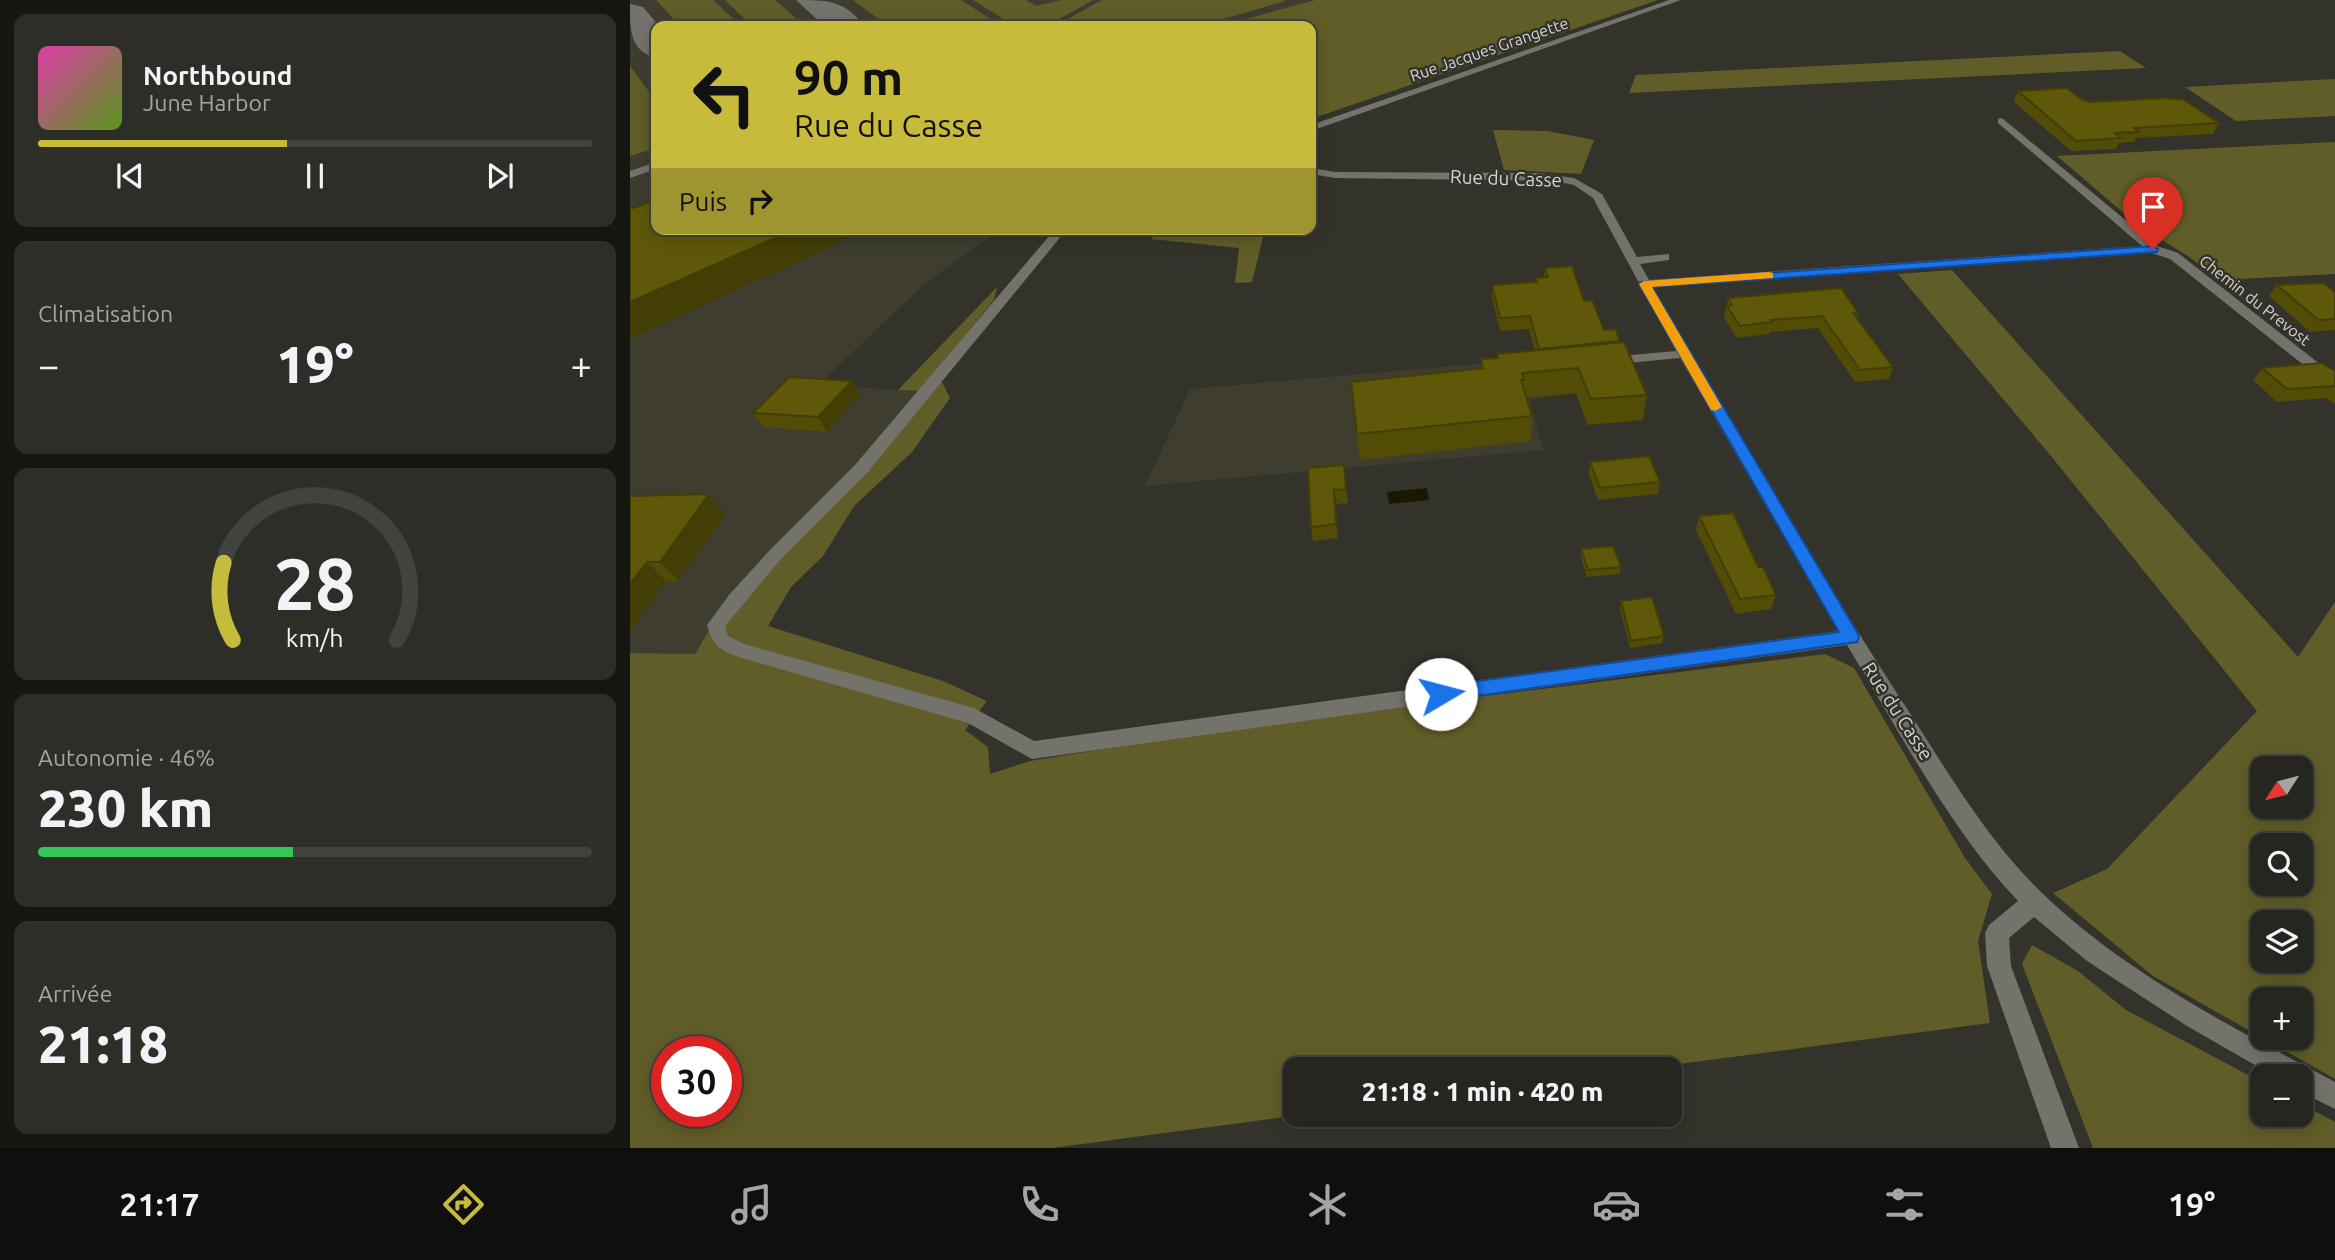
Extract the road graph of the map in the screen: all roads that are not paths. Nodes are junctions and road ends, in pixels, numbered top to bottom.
1 (1677, 0) edge
2 (2002, 121) dead end
3 (1316, 126) edge
4 (651, 167) edge
5 (1316, 172) edge
6 (630, 175) edge
7 (1056, 235) edge
8 (2153, 249) junction
9 (1665, 257) dead end
10 (1632, 261) junction
11 (1644, 284) junction
12 (1684, 354) junction
13 (1592, 363) edge
14 (2335, 383) edge
15 (1851, 637) junction
16 (2034, 902) junction
17 (2277, 1064) edge
18 (2313, 1084) edge
19 (2335, 1096) edge
20 (2065, 1148) edge

1 - 3 street, Rue Jacques Grangette
2 - 8 street, Chemin du Prevost
4 - 6 street
5 - 10 street, Rue du Casse
7 - 15 street
8 - 11 street, Chemin du Prevost
8 - 14 street, Chemin du Prevost
9 - 10 street
10 - 11 street, Rue du Casse
11 - 12 street, Rue du Casse
12 - 13 street
12 - 15 street, Rue du Casse
15 - 16 street, Rue du Casse
16 - 17 street, Rue du Casse
16 - 20 street
18 - 19 street, Rue du Casse

